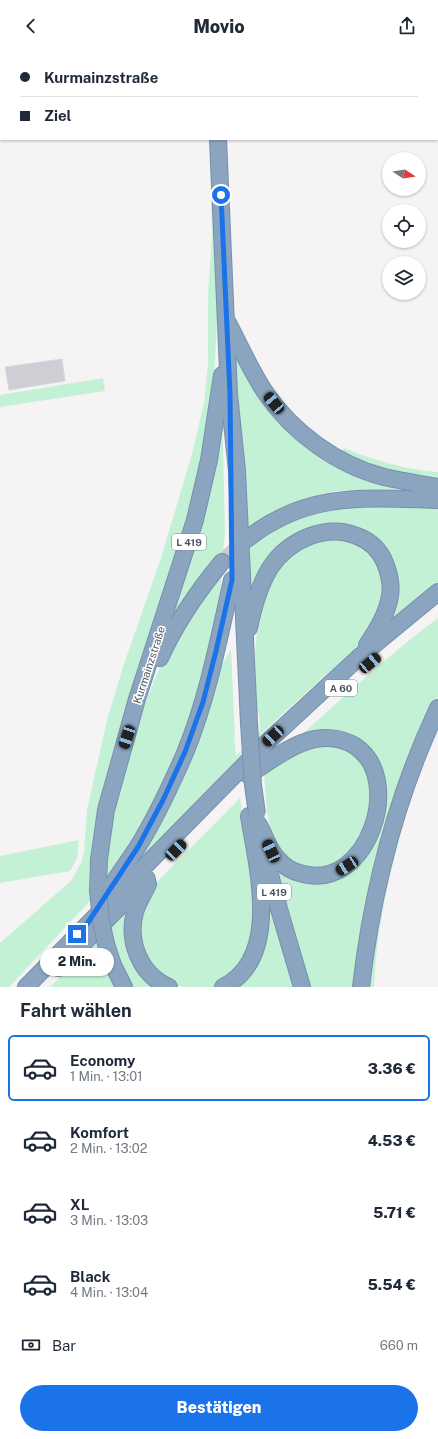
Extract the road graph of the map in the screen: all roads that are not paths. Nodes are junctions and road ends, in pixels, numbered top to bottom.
1 (218, 140) edge
2 (226, 320) junction
3 (227, 342) junction
4 (230, 394) junction
5 (438, 486) edge
6 (438, 500) edge
7 (247, 539) tunnel mouth
8 (222, 562) tunnel mouth
9 (232, 580) junction
10 (438, 592) edge
11 (438, 606) edge
12 (245, 646) junction
13 (358, 658) junction
14 (438, 708) edge
15 (244, 728) junction
16 (127, 737) junction
17 (248, 776) junction
18 (255, 818) junction
19 (155, 871) junction
20 (87, 924) junction
21 (26, 987) edge
22 (41, 987) edge
23 (124, 987) edge
24 (169, 987) edge
25 (223, 987) edge
26 (302, 987) edge
27 (361, 987) edge

1 - 2 highway, Kurmainzstraße / L 419
2 - 3 highway, Kurmainzstraße / L 419
2 - 5 highway
3 - 4 highway, Kurmainzstraße / L 419
3 - 16 highway, Kurmainzstraße / L 419
4 - 9 highway
4 - 12 highway, Kurmainzstraße / L 419
6 - 7 highway
8 - 16 highway
9 - 15 highway
9 - 20 highway
10 - 13 highway, A 60
11 - 17 highway, A 60
12 - 13 highway
12 - 15 highway, Kurmainzstraße / L 419
13 - 20 highway, A 60
14 - 27 highway
15 - 18 highway, Kurmainzstraße / L 419, bridge
16 - 23 highway, Kurmainzstraße / L 419, bridge
17 - 18 highway
17 - 19 highway, A 60
18 - 25 highway
18 - 26 highway, Kurmainzstraße / L 419
19 - 22 highway, A 60
19 - 24 highway
20 - 21 highway, A 60

